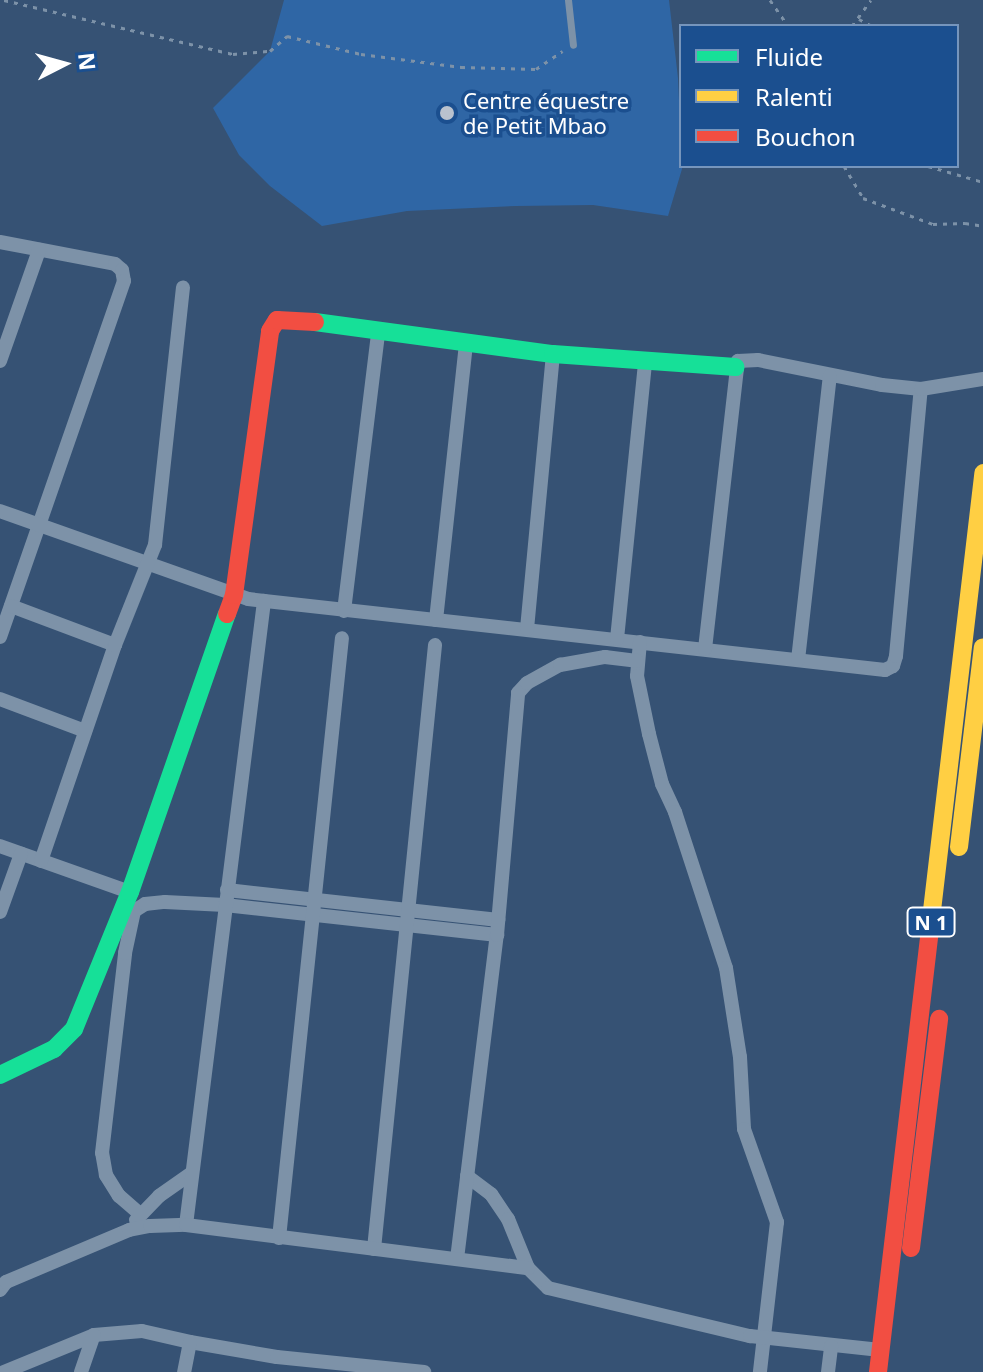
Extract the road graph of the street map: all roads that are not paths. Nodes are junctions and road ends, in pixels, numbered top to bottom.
1 (568, 0) edge
2 (573, 45) road end
3 (0, 242) edge
4 (39, 250) junction
5 (183, 288) dead end
6 (378, 333) junction
7 (466, 344) junction
8 (553, 354) junction
9 (0, 361) edge
10 (645, 362) junction
11 (736, 367) junction
12 (830, 376) junction
13 (983, 379) edge
14 (921, 389) junction
15 (983, 473) edge
16 (0, 511) edge
17 (40, 525) junction
18 (148, 563) junction
19 (234, 595) junction
20 (264, 601) junction
21 (11, 606) junction
22 (344, 611) junction
23 (436, 620) junction
24 (527, 629) junction
25 (0, 637) edge
26 (342, 638) dead end
27 (617, 639) junction
28 (640, 642) junction
29 (115, 645) junction
30 (435, 645) dead end
31 (983, 647) edge
32 (705, 649) junction
33 (798, 660) junction
34 (637, 661) junction
35 (0, 699) edge
36 (85, 731) junction
37 (0, 846) edge
38 (21, 854) junction
39 (41, 861) junction
40 (957, 862) dead end
41 (130, 892) junction
42 (226, 898) junction
43 (314, 908) junction
44 (0, 909) edge
45 (407, 918) junction
46 (498, 928) junction
47 (941, 1002) dead end
48 (0, 1075) edge
49 (192, 1173) junction
50 (467, 1176) junction
51 (140, 1214) junction
52 (186, 1225) junction
53 (129, 1230) junction
54 (279, 1238) junction
55 (374, 1249) junction
56 (457, 1259) junction
57 (528, 1268) junction
58 (0, 1290) edge
59 (94, 1335) junction
60 (765, 1338) junction
61 (190, 1342) junction
62 (831, 1346) junction
63 (880, 1350) junction
64 (276, 1364) edge
65 (364, 1369) edge
66 (4, 1372) edge
67 (81, 1372) edge
68 (184, 1372) edge
69 (424, 1372) edge
70 (760, 1372) edge
71 (828, 1372) edge
72 (878, 1372) edge
73 (896, 1372) edge

1 - 2 lane
3 - 4 street
4 - 9 street
4 - 17 street
5 - 18 street
6 - 7 main road
6 - 19 main road
6 - 22 street
7 - 8 main road
7 - 23 street
8 - 10 main road
8 - 24 street
10 - 11 main road
10 - 27 street
11 - 12 street
11 - 32 street
12 - 14 street
12 - 33 street
13 - 14 street
14 - 33 street
15 - 63 main road, N 1
16 - 17 street
17 - 18 street
17 - 21 street
18 - 19 street
18 - 29 street
19 - 20 street
19 - 41 main road
20 - 22 street
20 - 42 street
21 - 25 street
21 - 29 street
22 - 23 street
23 - 24 street
24 - 27 street
26 - 43 street
27 - 28 street
28 - 32 street
28 - 34 street
29 - 36 street
30 - 45 street
31 - 40 main road
32 - 33 street
34 - 46 street
34 - 60 street
35 - 36 street
36 - 39 street
37 - 38 street
38 - 39 street
38 - 44 street
39 - 41 street
41 - 48 main road
42 - 43 street
42 - 49 street
42 - 51 street
43 - 45 street
43 - 54 street
45 - 46 street
45 - 55 street
46 - 50 street
47 - 73 main road
49 - 51 street
49 - 52 street
50 - 56 street
50 - 57 street
51 - 53 street
52 - 53 street
52 - 54 street
53 - 58 street
54 - 55 street
55 - 56 street
56 - 57 street
57 - 60 street
59 - 61 street
59 - 66 street
59 - 67 street
60 - 62 street
60 - 70 street
61 - 64 street
61 - 68 street
62 - 63 street
62 - 71 street
63 - 72 main road, N 1
64 - 65 street
65 - 69 street

